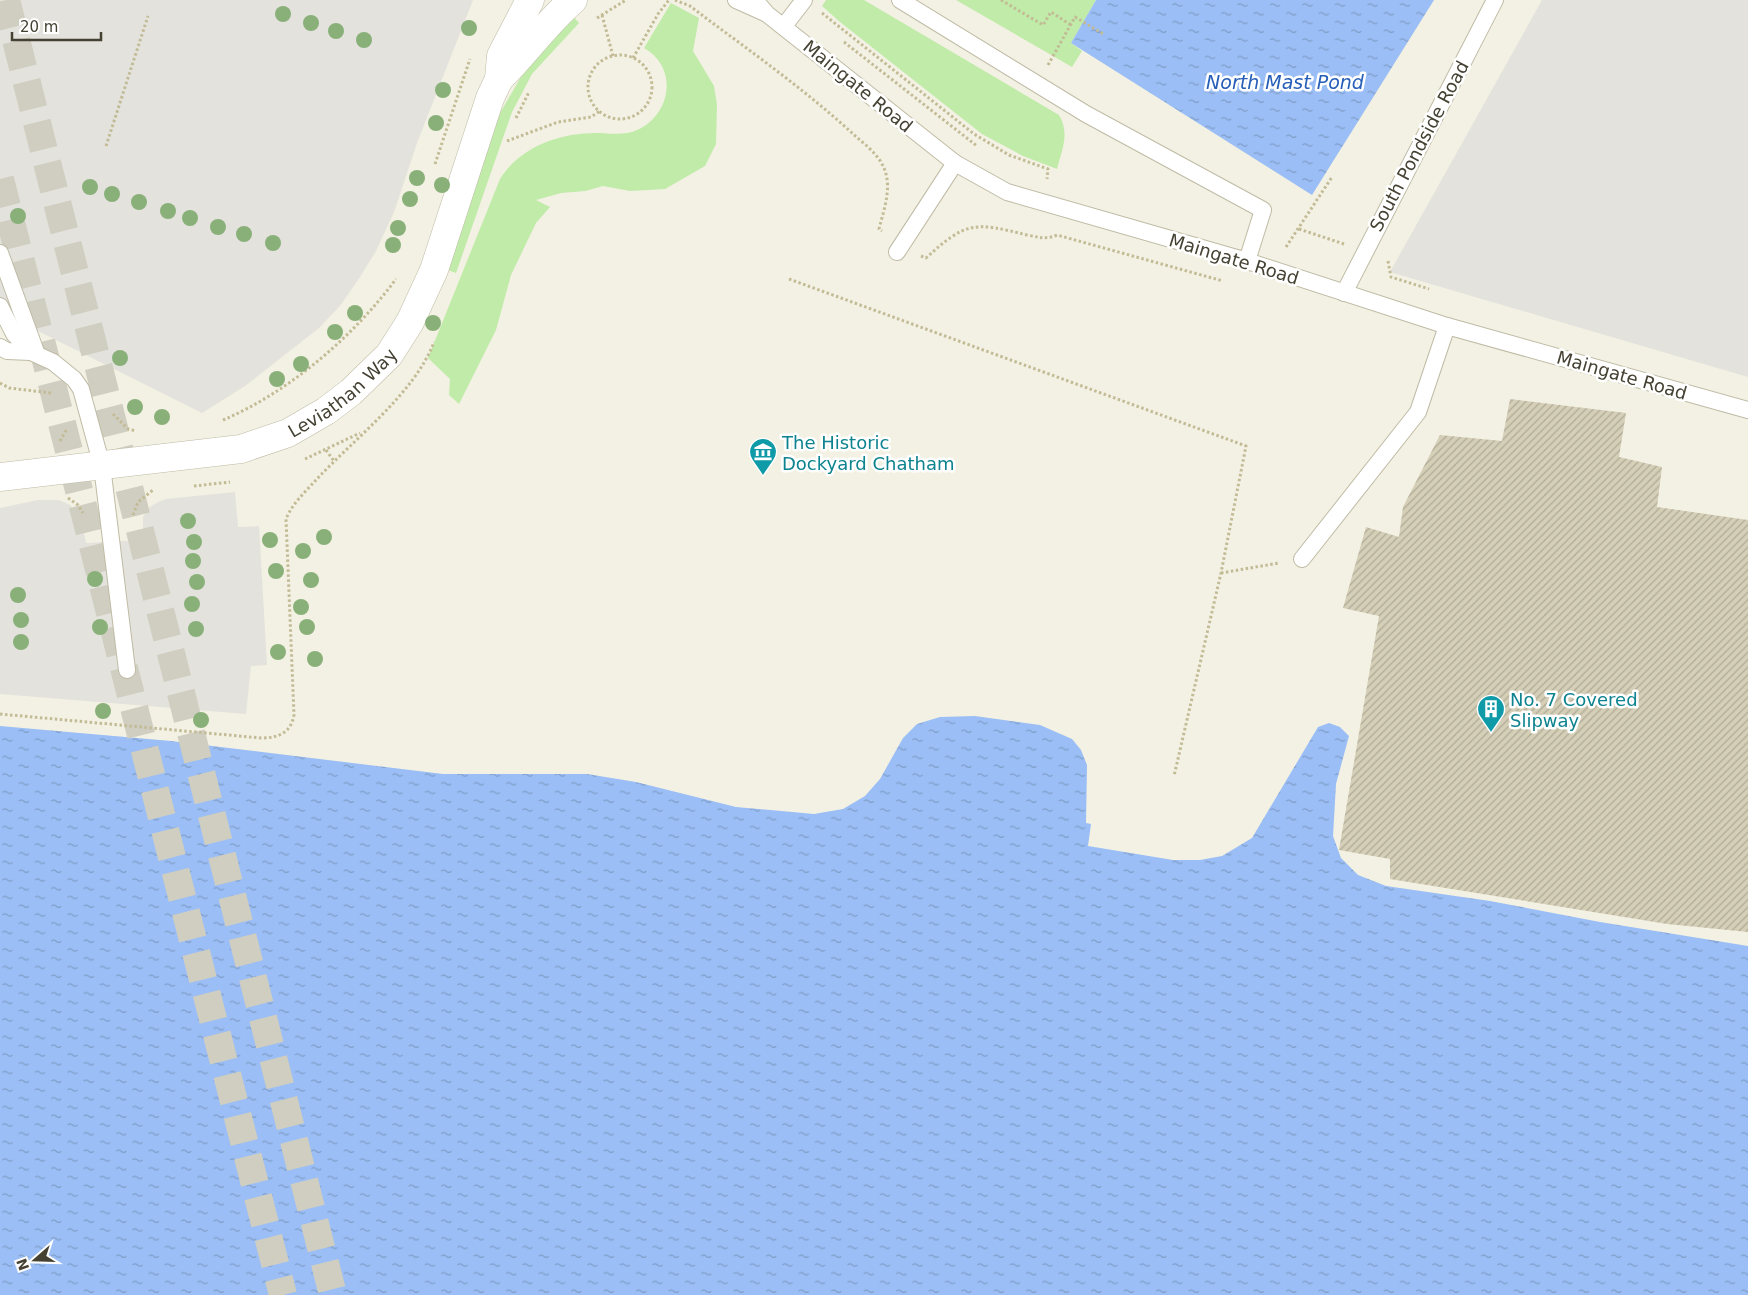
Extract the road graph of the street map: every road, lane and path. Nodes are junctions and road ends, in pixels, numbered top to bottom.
1 (530, 0) edge
2 (573, 0) edge
3 (626, 0) edge
4 (669, 0) edge
5 (736, 0) edge
6 (755, 0) edge
7 (804, 0) edge
8 (900, 0) edge
9 (1001, 0) edge
10 (1495, 0) edge
11 (821, 12) dead end
12 (602, 14) junction
13 (767, 14) junction
14 (148, 16) dead end
15 (595, 20) dead end
16 (1071, 25) junction
17 (784, 26) junction
18 (1106, 35) dead end
19 (843, 41) dead end
20 (473, 50) dead end
21 (613, 56) junction
22 (633, 58) junction
23 (499, 79) junction
24 (1038, 84) junction
25 (532, 88) dead end
26 (600, 111) junction
27 (513, 126) dead end
28 (510, 133) dead end
29 (507, 141) junction
30 (106, 146) dead end
31 (504, 150) dead end
32 (983, 150) dead end
33 (955, 163) junction
34 (435, 167) dead end
35 (1038, 176) dead end
36 (1332, 178) dead end
37 (1047, 180) junction
38 (1056, 182) dead end
39 (1299, 229) junction
40 (1254, 239) junction
41 (1345, 244) dead end
42 (897, 252) dead end
43 (0, 253) edge
44 (1388, 255) dead end
45 (1247, 262) junction
46 (399, 273) dead end
47 (789, 279) dead end
48 (1429, 289) dead end
49 (1344, 293) junction
50 (0, 306) edge
51 (1447, 326) junction
52 (434, 341) dead end
53 (0, 348) edge
54 (35, 354) junction
55 (0, 383) edge
56 (56, 394) dead end
57 (109, 410) dead end
58 (1748, 410) edge
59 (216, 424) dead end
60 (144, 432) dead end
61 (326, 450) dead end
62 (334, 461) junction
63 (102, 466) junction
64 (0, 477) edge
65 (64, 496) dead end
66 (87, 518) dead end
67 (1302, 559) joint
68 (1221, 573) junction
69 (127, 670) dead end
70 (0, 714) edge
71 (1174, 776) dead end

1 - 23 street, Leviathan Way
2 - 23 street, Leviathan Way
3 - 12 path
4 - 22 path
5 - 13 lane
6 - 13 lane
7 - 17 lane
8 - 24 lane
9 - 16 path
10 - 49 lane, South Pondside Road
11 - 37 path
12 - 15 path
12 - 21 path
13 - 17 lane, Maingate Road
14 - 30 path
16 - 18 path
16 - 24 path
17 - 33 lane, Maingate Road
19 - 32 path
20 - 34 path
21 - 22 path
21 - 26 path
22 - 26 path
23 - 63 street, Leviathan Way
24 - 40 lane
25 - 27 path
26 - 29 path
28 - 29 path
29 - 31 path
33 - 42 lane
33 - 45 lane, Maingate Road
35 - 37 path
36 - 39 path
37 - 38 path
39 - 40 path
39 - 41 path
40 - 45 lane
43 - 54 lane
44 - 48 path
45 - 49 lane, Maingate Road
46 - 59 path
47 - 68 path
49 - 51 lane, Maingate Road
50 - 54 lane
51 - 58 lane, Maingate Road
51 - 67 lane
52 - 62 path
53 - 54 lane
54 - 63 lane
55 - 56 path
57 - 60 path
61 - 62 path
62 - 70 path
63 - 64 street, Leviathan Way
63 - 69 lane
65 - 66 path
67 - 68 path
68 - 71 path

